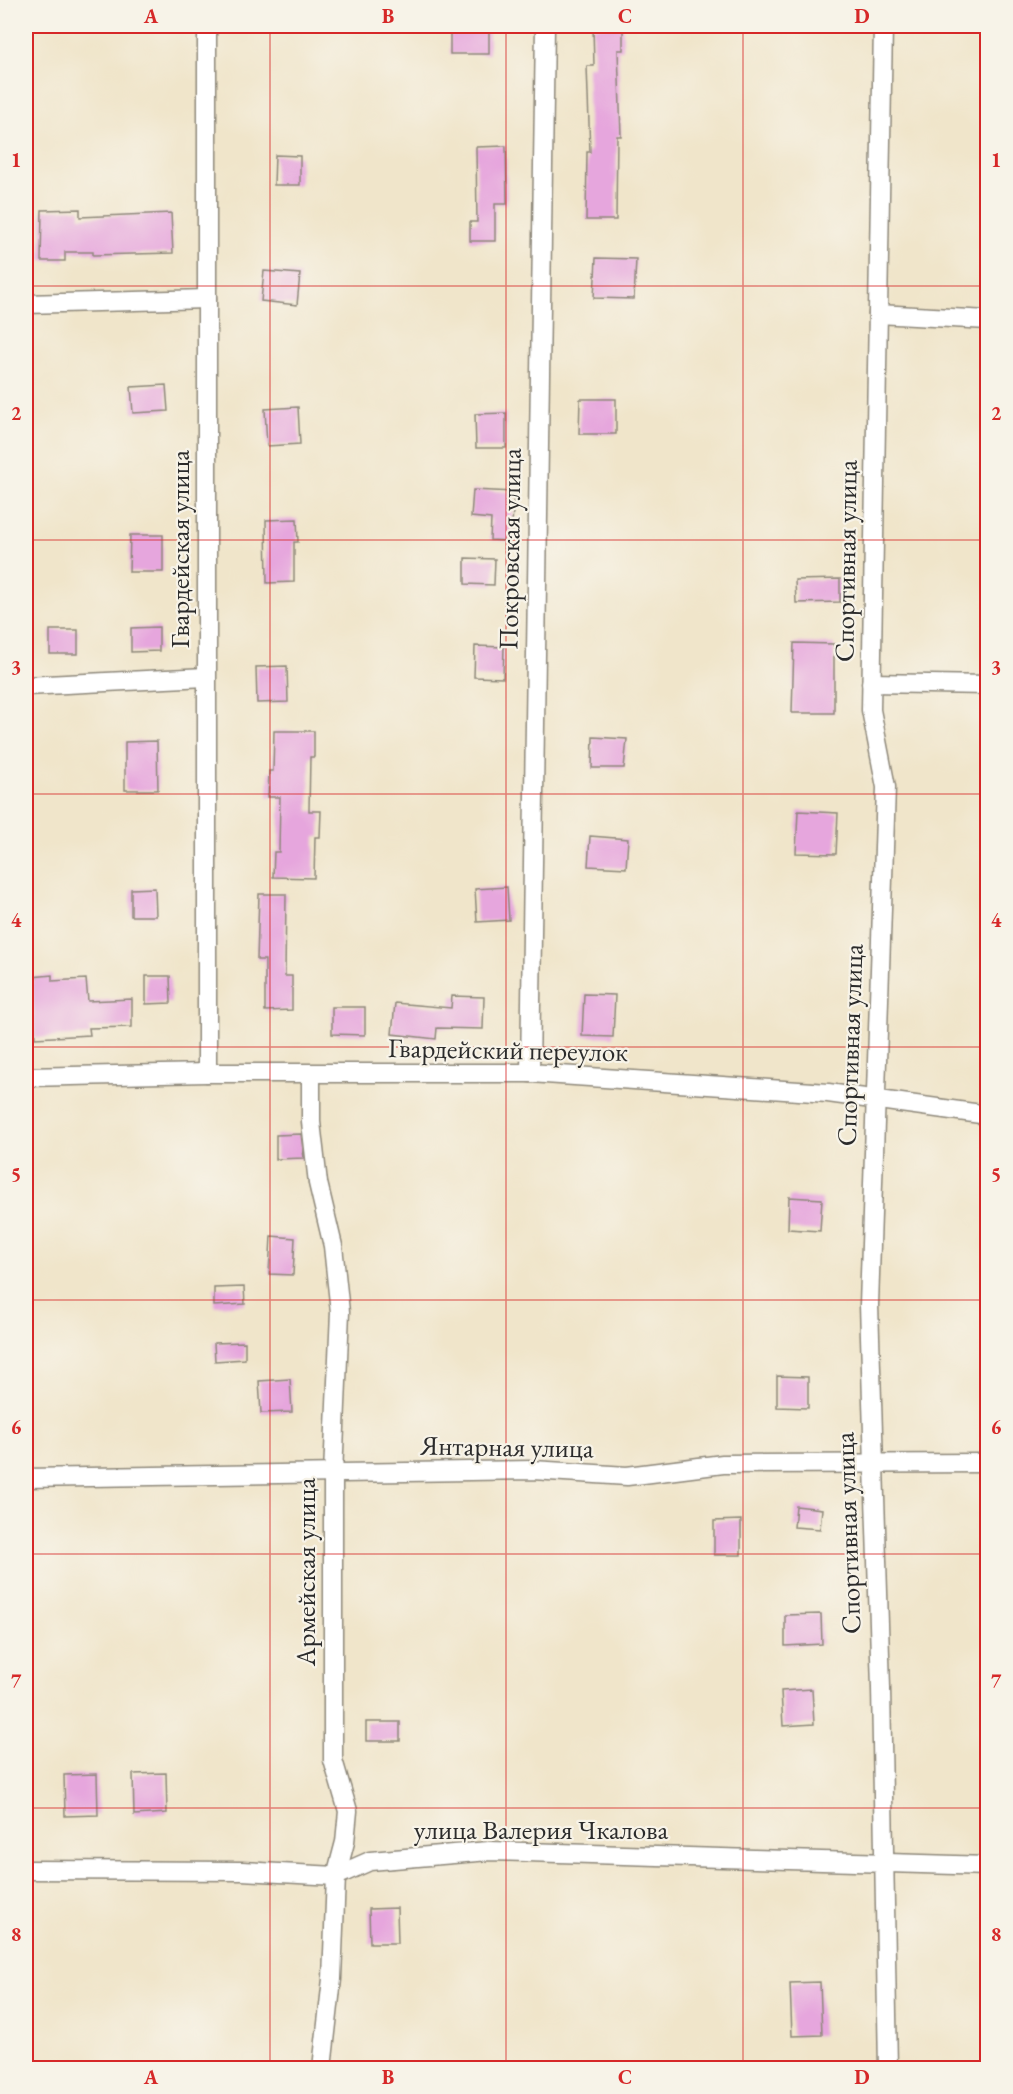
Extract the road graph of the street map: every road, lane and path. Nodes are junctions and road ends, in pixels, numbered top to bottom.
1 (207, 26) edge
2 (545, 26) edge
3 (884, 26) edge
4 (207, 299) junction
5 (26, 304) edge
6 (878, 314) junction
7 (987, 320) edge
8 (206, 677) junction
9 (871, 683) junction
10 (26, 686) edge
11 (987, 686) edge
12 (207, 1073) junction
13 (530, 1073) junction
14 (311, 1075) junction
15 (26, 1077) edge
16 (876, 1100) junction
17 (987, 1115) edge
18 (872, 1463) junction
19 (987, 1463) edge
20 (333, 1474) junction
21 (26, 1478) edge
22 (885, 1863) junction
23 (987, 1866) edge
24 (26, 1870) edge
25 (336, 1876) junction
26 (322, 2068) edge
27 (888, 2068) edge

1 - 4 street, Гвардейская улица
2 - 13 street, Покровская улица
3 - 6 street, Спортивная улица
4 - 5 street
4 - 8 street, Гвардейская улица
6 - 7 street
6 - 9 street, Спортивная улица
8 - 10 street
8 - 12 street, Гвардейская улица
9 - 11 street
9 - 16 street, Спортивная улица
12 - 14 street, Гвардейский переулок
12 - 15 street, Гвардейский переулок
13 - 14 street, Гвардейский переулок
13 - 16 street, Гвардейский переулок
14 - 20 street, Армейская улица
16 - 17 street, Гвардейский переулок
16 - 18 street, Спортивная улица
18 - 19 street, Янтарная улица
18 - 20 street, Янтарная улица
18 - 22 street, Спортивная улица
20 - 21 street, Янтарная улица
20 - 25 street, Армейская улица
22 - 23 street, улица Валерия Чкалова
22 - 25 street, улица Валерия Чкалова
22 - 27 street, Спортивная улица
24 - 25 street, улица Валерия Чкалова
25 - 26 street, Армейская улица

